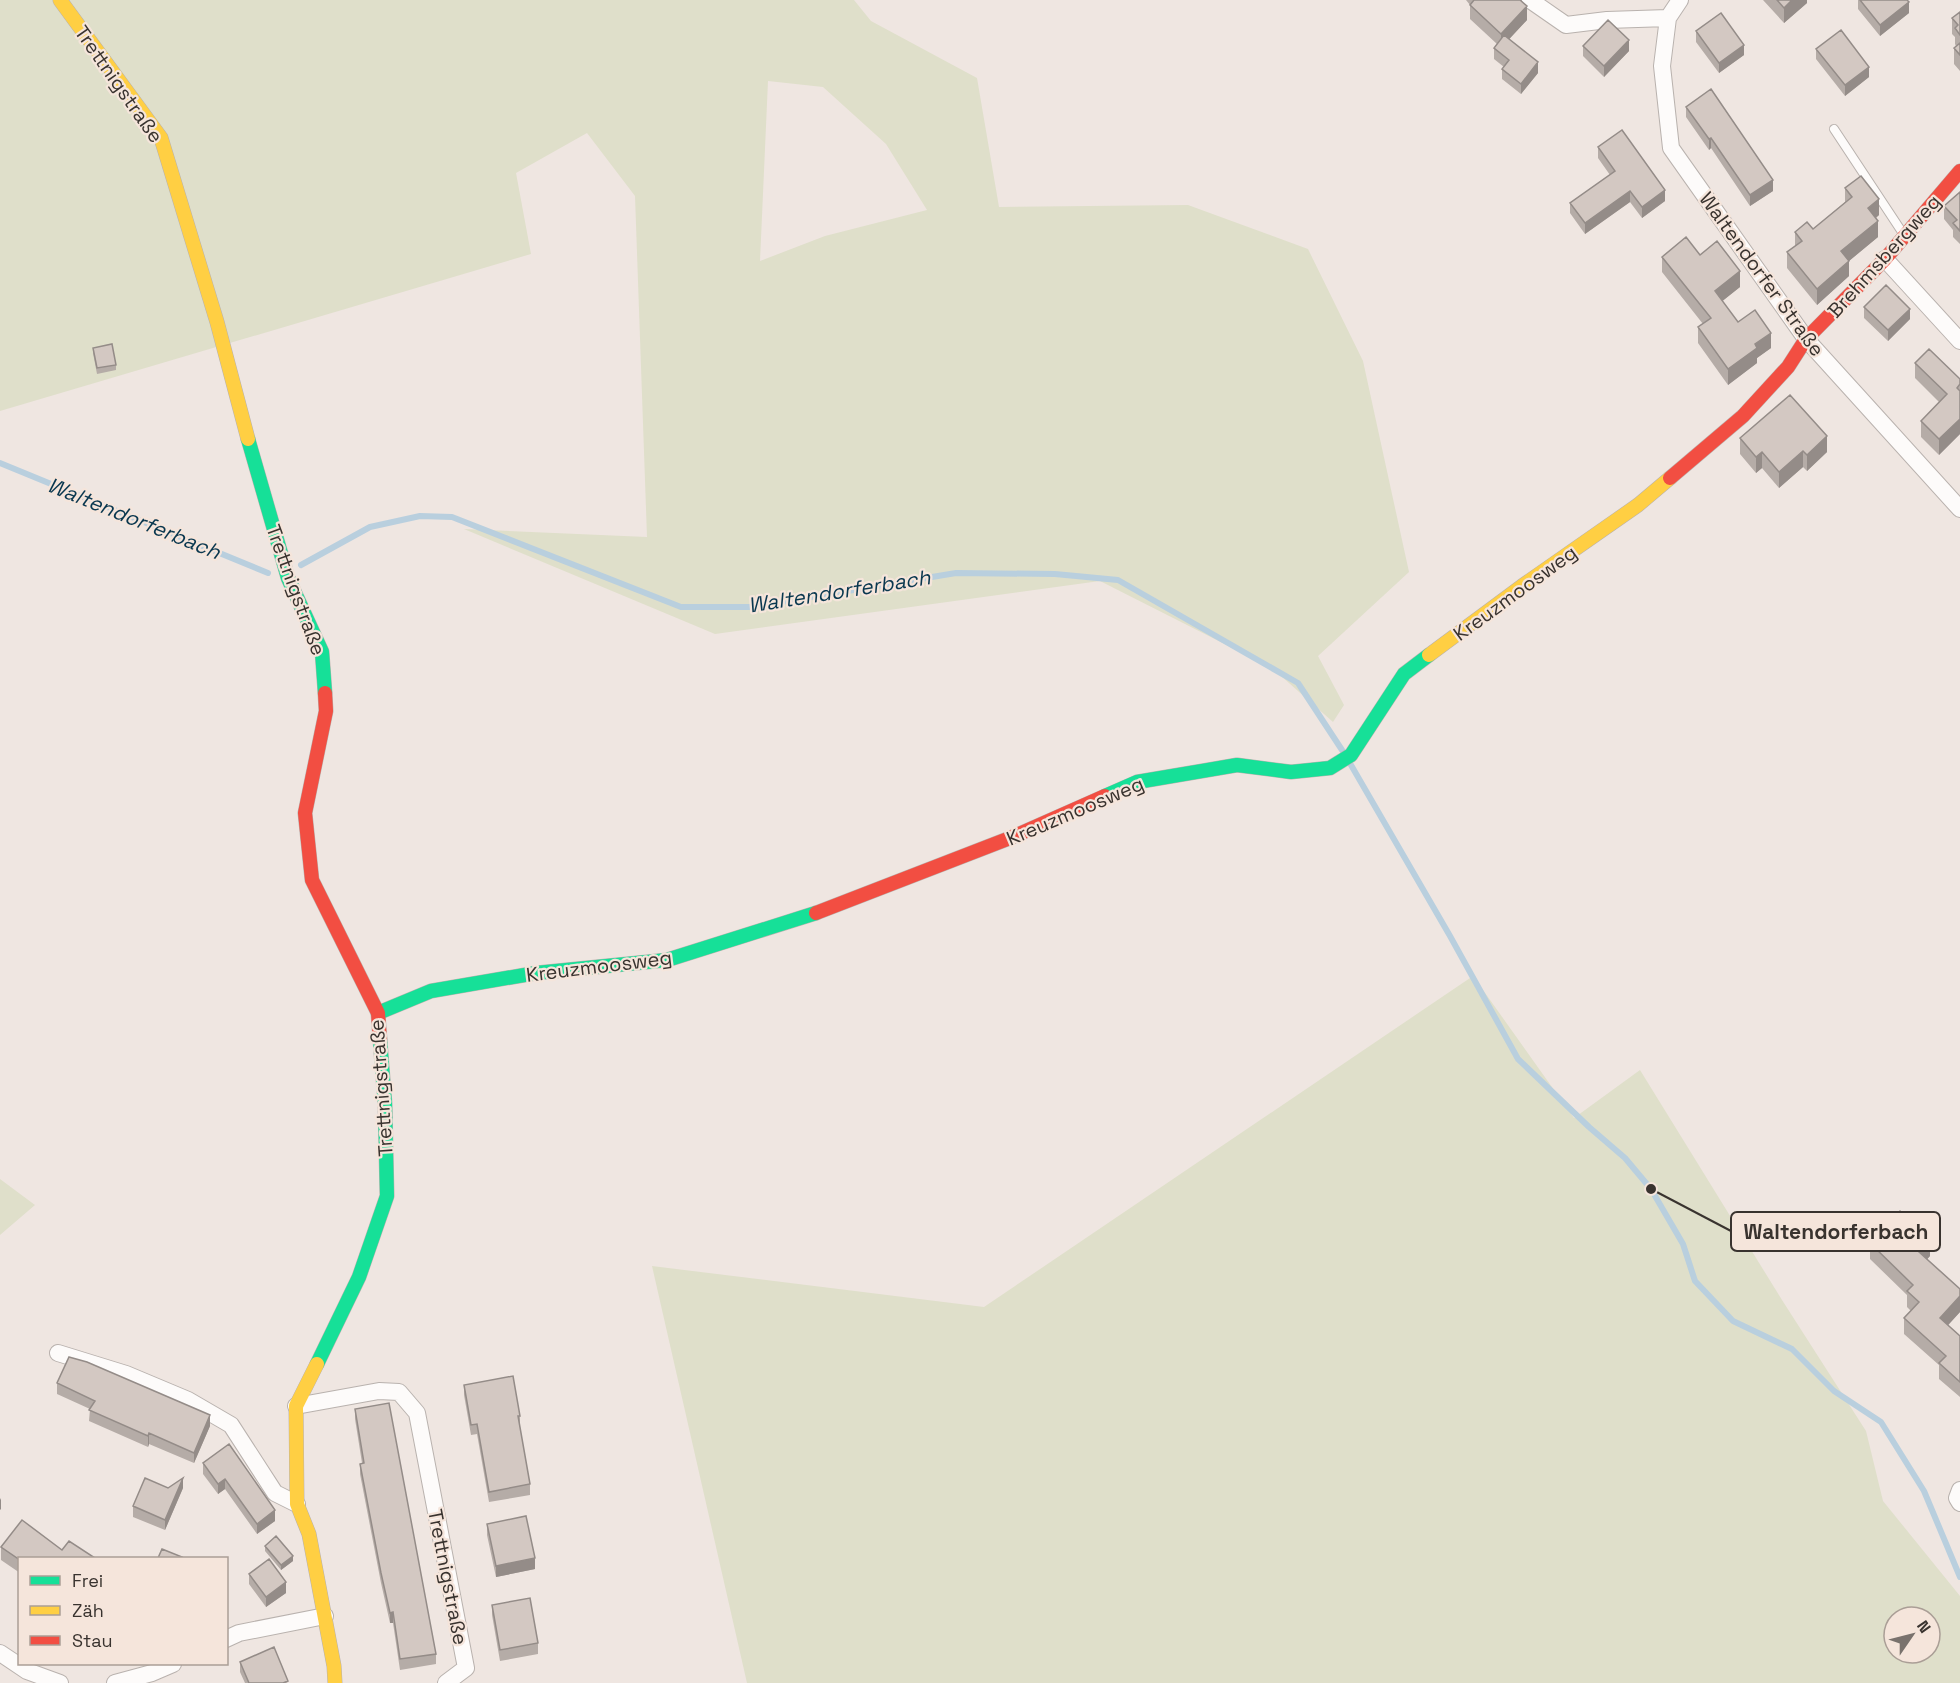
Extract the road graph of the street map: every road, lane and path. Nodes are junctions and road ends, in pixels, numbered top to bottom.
1 (60, 0) edge
2 (1530, 0) edge
3 (1680, 0) edge
4 (1668, 18) junction
5 (1834, 129) dead end
6 (1960, 171) edge
7 (1904, 235) junction
8 (1885, 259) junction
9 (1806, 339) junction
10 (1960, 341) edge
11 (1960, 509) edge
12 (378, 1013) junction
13 (58, 1353) dead end
14 (296, 1406) junction
15 (1960, 1490) edge
16 (1960, 1503) edge
17 (297, 1504) junction
18 (325, 1616) junction
19 (228, 1638) edge
20 (0, 1653) edge
21 (171, 1665) edge
22 (60, 1683) edge
23 (115, 1683) edge
24 (335, 1683) edge
25 (446, 1683) edge

1 - 12 street, Trettnigstraße
2 - 4 street
3 - 4 street, Waltendorfer Straße
4 - 9 street, Waltendorfer Straße
5 - 7 lane
6 - 7 street, Brehmsbergweg
7 - 8 street, Brehmsbergweg
8 - 9 street, Brehmsbergweg
8 - 10 street
9 - 11 street, Waltendorfer Straße
9 - 12 street, Kreuzmoosweg
12 - 14 street, Trettnigstraße
13 - 17 street
14 - 17 street, Trettnigstraße
14 - 25 street, Trettnigstraße
15 - 16 street
17 - 18 street, Trettnigstraße
18 - 19 street
18 - 24 street, Trettnigstraße
20 - 22 street
21 - 23 street

